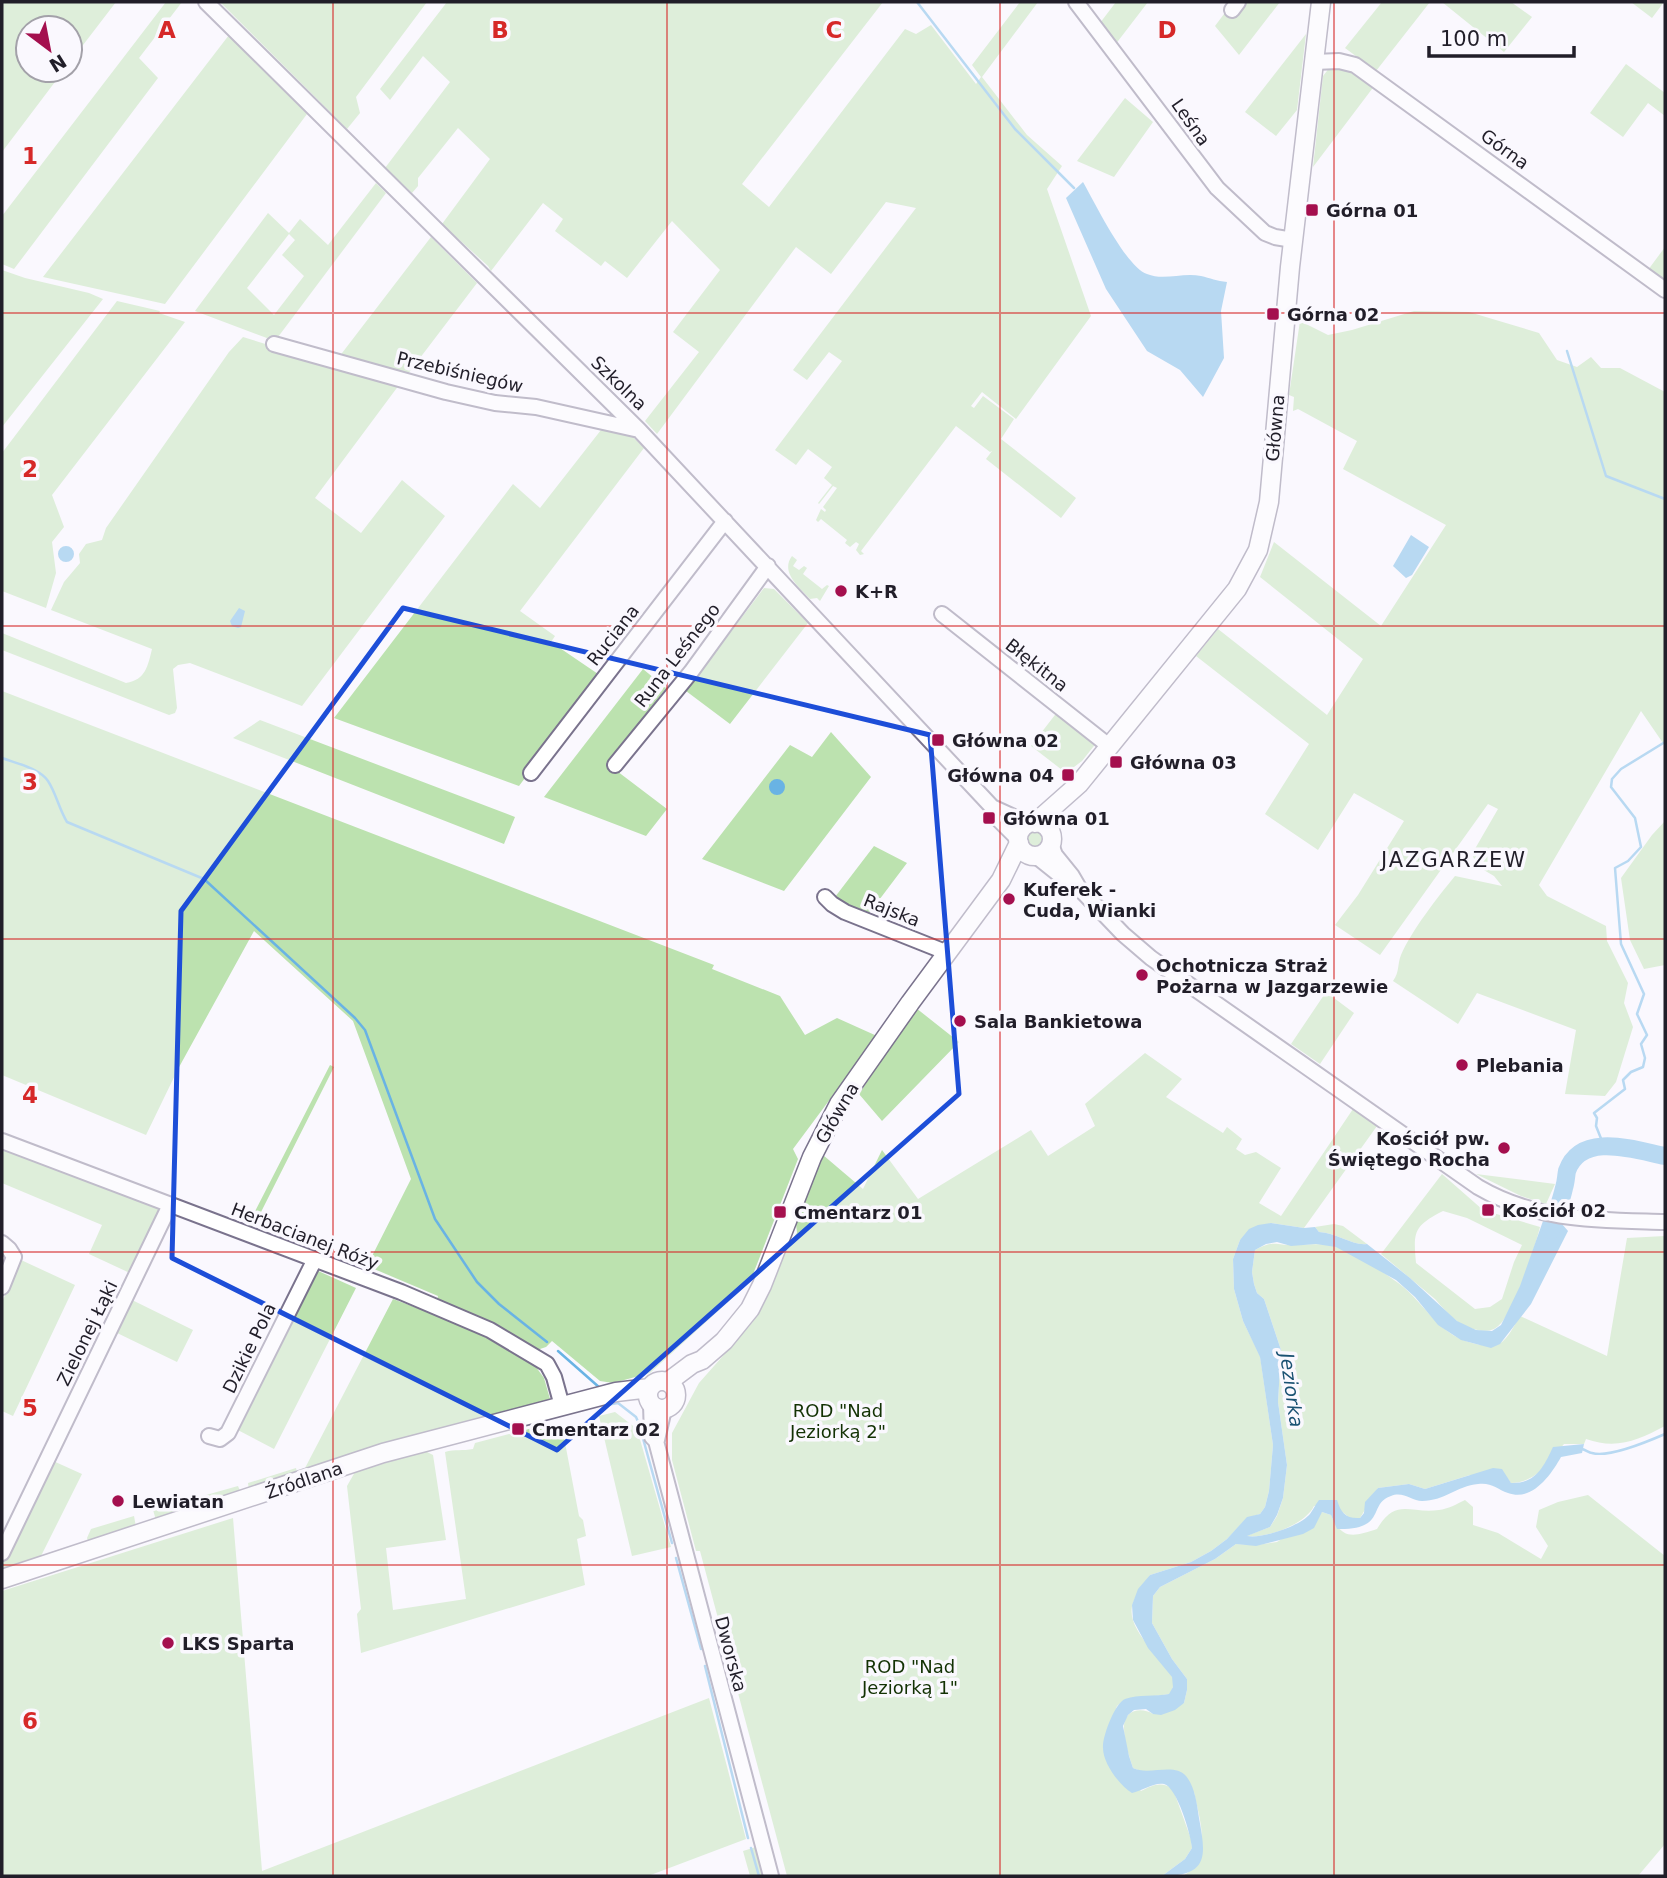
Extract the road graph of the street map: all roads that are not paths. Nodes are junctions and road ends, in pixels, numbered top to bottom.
1 (205, 2) edge
2 (1076, 2) edge
3 (1321, 2) edge
4 (1314, 62) junction
5 (1293, 240) junction
6 (1665, 290) edge
7 (274, 344) dead end
8 (639, 430) junction
9 (725, 521) junction
10 (768, 566) junction
11 (942, 614) dead end
12 (1109, 746) junction
13 (615, 765) dead end
14 (531, 774) dead end
15 (992, 807) junction
16 (1041, 831) junction
17 (1018, 841) junction
18 (1035, 856) junction
19 (1002, 880) junction
20 (1079, 888) junction
21 (825, 897) dead end
22 (947, 953) junction
23 (2, 1141) edge
24 (170, 1205) junction
25 (1665, 1222) edge
26 (2, 1243) edge
27 (314, 1261) junction
28 (2, 1287) edge
29 (672, 1387) junction
30 (654, 1400) junction
31 (562, 1406) junction
32 (209, 1436) dead end
33 (2, 1553) edge
34 (2, 1579) edge
35 (771, 1876) edge

1 - 8 street, Szkolna
2 - 5 street, Leśna
3 - 4 main road, Główna
4 - 5 main road, Główna
4 - 6 street, Górna
5 - 12 main road, Główna
7 - 8 street, Przebiśniegów
8 - 9 street, Szkolna
9 - 10 street, Szkolna
9 - 14 street, Ruciana
10 - 13 street, Runa Leśnego
10 - 15 street, Szkolna
11 - 12 street, Błękitna
12 - 16 main road, Główna
15 - 16 street, Szkolna
15 - 17 street, Szkolna
16 - 17 main road
16 - 18 main road
16 - 20 street
17 - 18 main road
17 - 19 main road, Główna
18 - 19 main road, Główna
18 - 20 street
19 - 22 main road, Główna
20 - 25 street
21 - 22 street, Rajska
22 - 29 main road, Główna
23 - 24 street, Herbacianej Róży
24 - 27 street, Herbacianej Róży
24 - 33 street, Zielonej Łąki
26 - 28 street
27 - 31 street, Herbacianej Róży
27 - 32 street, Dzikie Pola
29 - 30 main road, Źródlana
29 - 30 main road
30 - 31 main road, Źródlana
30 - 35 street, Dworska
31 - 34 main road, Źródlana

